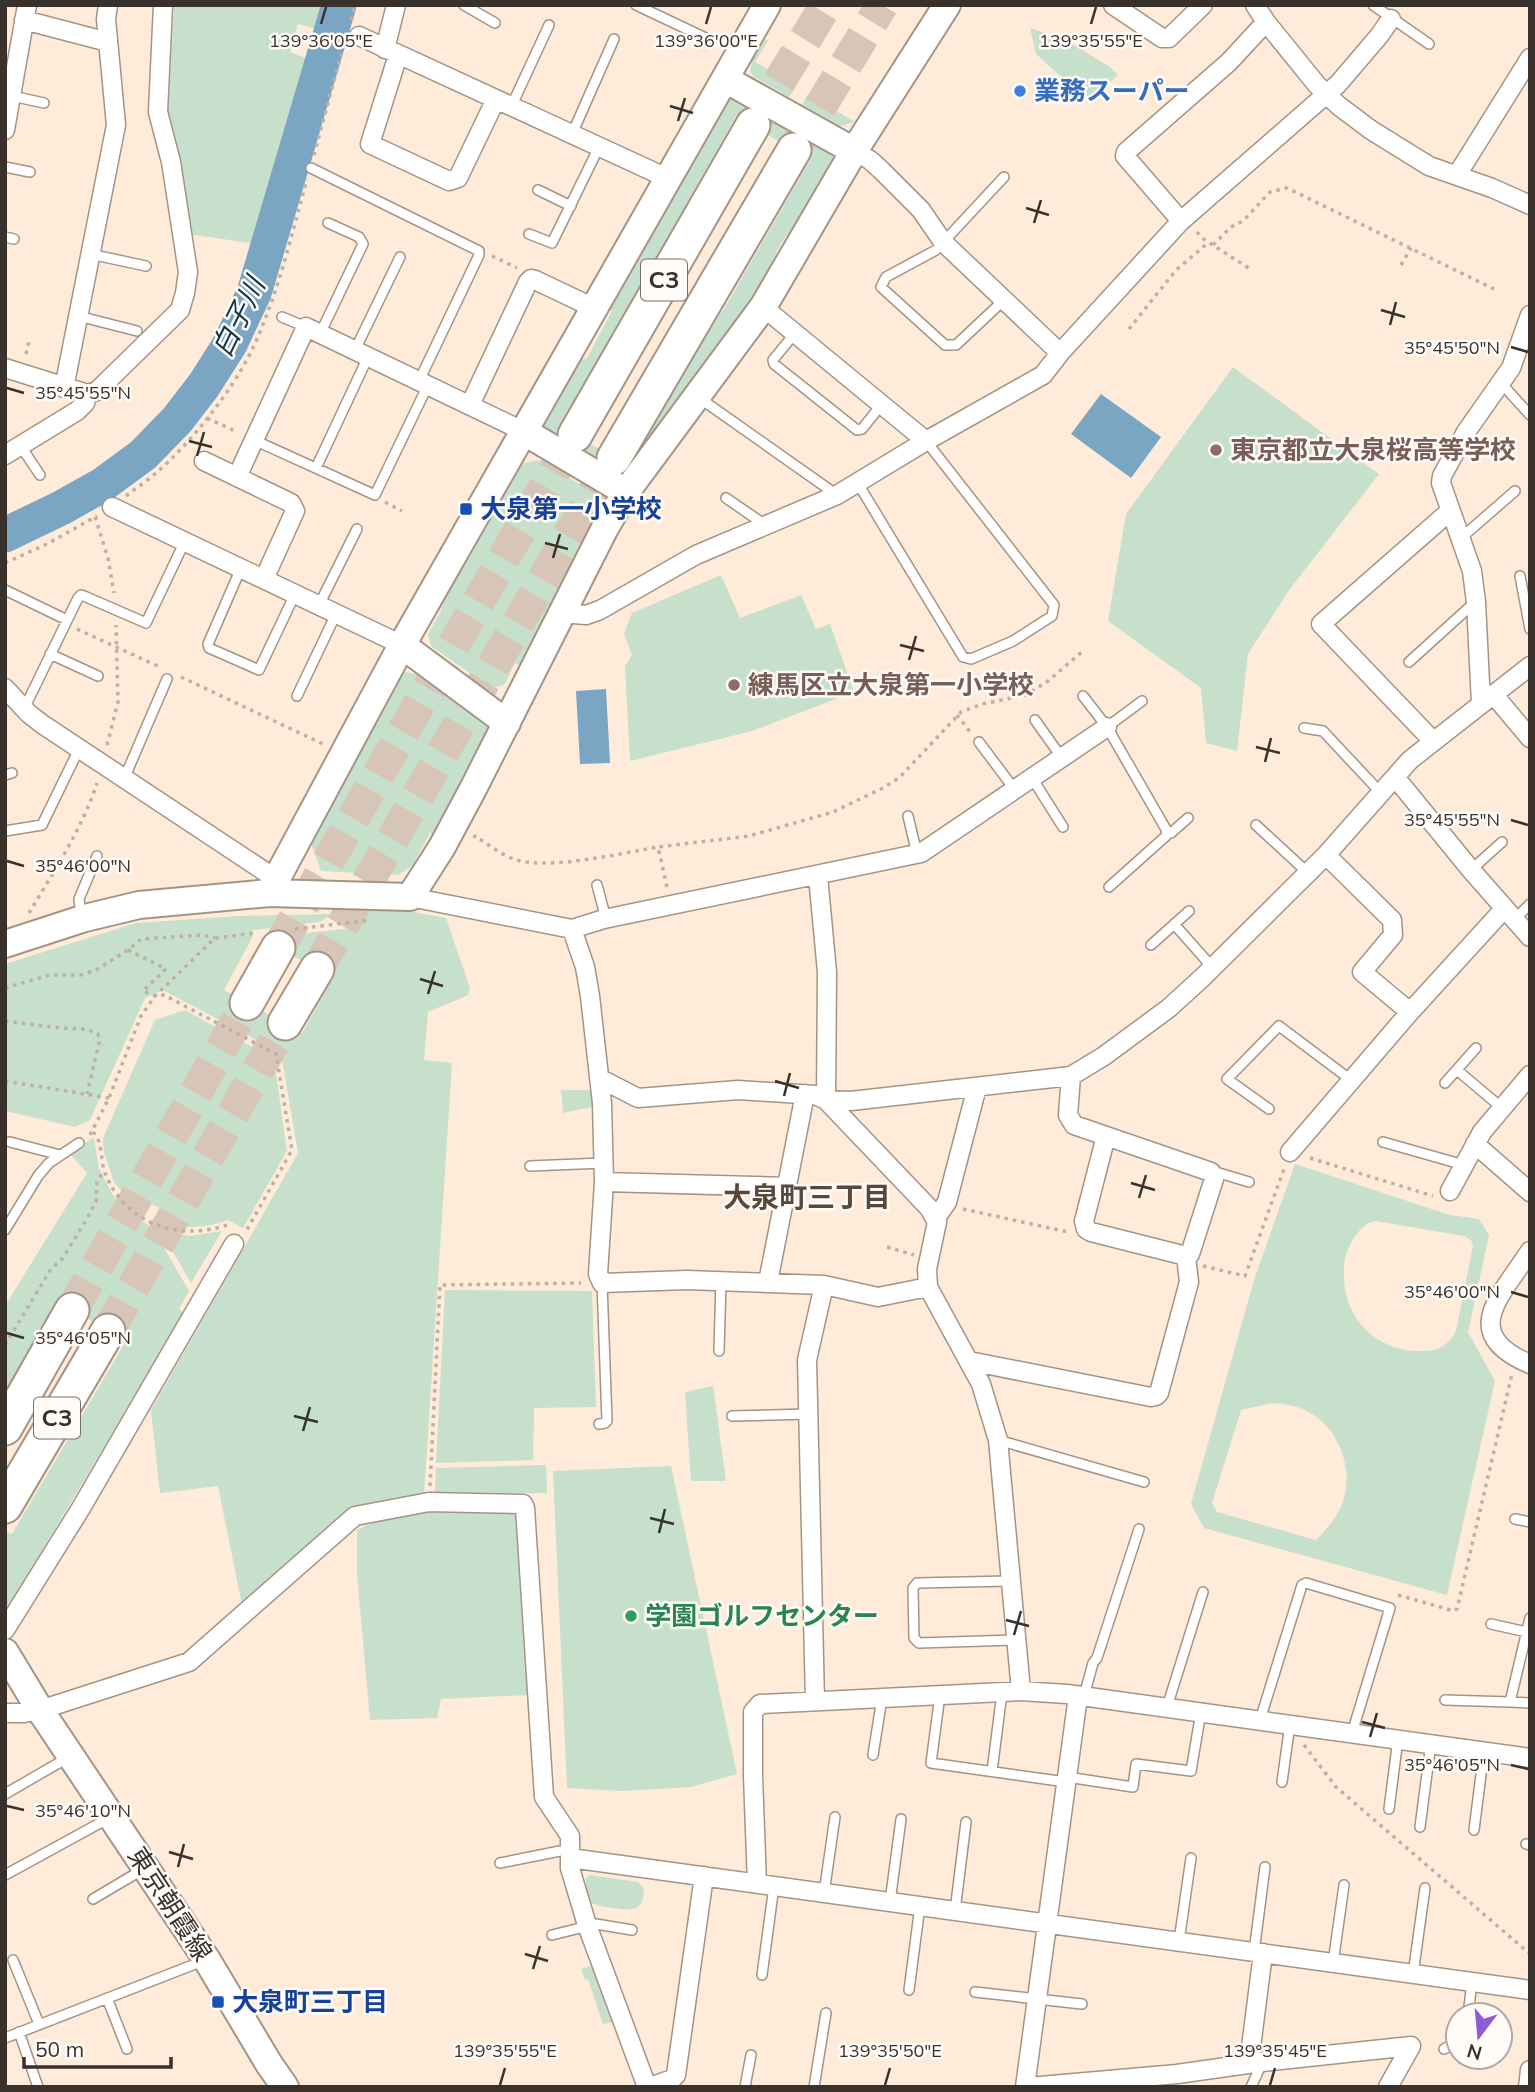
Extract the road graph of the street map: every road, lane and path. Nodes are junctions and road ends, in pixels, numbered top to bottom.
1 (108, 5) edge
2 (163, 5) edge
3 (355, 5) edge
4 (396, 5) edge
5 (464, 5) edge
6 (636, 5) edge
7 (767, 5) edge
8 (947, 5) edge
9 (1113, 5) edge
10 (1203, 5) edge
11 (1255, 5) edge
12 (1373, 5) edge
13 (26, 13) edge
14 (1391, 19) junction
15 (1266, 22) junction
16 (495, 23) dead end
17 (550, 25) dead end
18 (359, 36) dead end
19 (614, 39) dead end
20 (710, 40) dead end
21 (108, 42) junction
22 (1429, 44) dead end
23 (391, 52) junction
24 (1530, 58) edge
25 (725, 79) junction
26 (1327, 94) junction
27 (12, 96) junction
28 (44, 103) dead end
29 (504, 103) junction
30 (753, 125) tunnel mouth
31 (5, 130) edge
32 (572, 135) junction
33 (599, 147) junction
34 (794, 150) tunnel mouth
35 (854, 150) junction
36 (5, 167) edge
37 (311, 168) junction
38 (30, 172) dead end
39 (1457, 175) junction
40 (1004, 177) dead end
41 (667, 178) junction
42 (538, 190) dead end
43 (1530, 205) edge
44 (571, 206) junction
45 (1183, 219) junction
46 (328, 223) dead end
47 (529, 234) dead end
48 (943, 242) junction
49 (1211, 244) junction
50 (1411, 248) junction
51 (479, 251) junction
52 (90, 254) junction
53 (400, 257) dead end
54 (1401, 265) dead end
55 (146, 266) dead end
56 (1250, 269) dead end
57 (531, 279) junction
58 (1494, 289) dead end
59 (1004, 300) junction
60 (763, 307) junction
61 (594, 308) junction
62 (1530, 315) edge
63 (78, 316) junction
64 (282, 317) dead end
65 (1129, 329) dead end
66 (313, 330) junction
67 (137, 331) dead end
68 (795, 333) junction
69 (1060, 353) junction
70 (361, 354) junction
71 (5, 368) edge
72 (423, 383) junction
73 (1501, 383) junction
74 (64, 388) junction
75 (88, 394) junction
76 (698, 396) junction
77 (882, 404) junction
78 (470, 405) junction
79 (1530, 415) edge
80 (207, 418) junction
81 (523, 431) junction
82 (575, 435) tunnel mouth
83 (254, 440) junction
84 (926, 441) junction
85 (13, 450) edge
86 (614, 458) tunnel mouth
87 (204, 461) dead end
88 (316, 468) junction
89 (40, 475) dead end
90 (237, 477) junction
91 (857, 482) junction
92 (1516, 491) dead end
93 (626, 492) junction
94 (837, 495) junction
95 (726, 498) dead end
96 (111, 507) junction
97 (1450, 511) junction
98 (95, 517) junction
99 (761, 527) junction
100 (357, 529) dead end
101 (1461, 538) junction
102 (185, 541) junction
103 (5, 563) edge
104 (241, 568) junction
105 (1520, 576) dead end
106 (264, 579) junction
107 (5, 590) edge
108 (295, 594) junction
109 (1476, 602) junction
110 (319, 606) junction
111 (115, 609) junction
112 (561, 613) junction
113 (336, 614) junction
114 (66, 622) junction
115 (1530, 629) edge
116 (402, 645) junction
117 (117, 648) junction
118 (1082, 652) dead end
119 (50, 654) junction
120 (1409, 662) dead end
121 (1530, 666) edge
122 (98, 676) dead end
123 (168, 676) joint
124 (180, 676) dead end
125 (5, 688) edge
126 (213, 693) junction
127 (297, 696) dead end
128 (1083, 696) dead end
129 (210, 698) dead end
130 (1487, 699) junction
131 (1142, 701) dead end
132 (24, 709) junction
133 (957, 715) junction
134 (1035, 720) dead end
135 (507, 723) junction
136 (1107, 727) junction
137 (1304, 728) dead end
138 (1530, 738) edge
139 (1433, 741) junction
140 (979, 742) joint
141 (329, 747) dead end
142 (79, 749) junction
143 (1062, 758) junction
144 (102, 764) junction
145 (1395, 777) junction
146 (1032, 778) junction
147 (124, 779) junction
148 (1015, 790) junction
149 (1381, 793) junction
150 (908, 816) dead end
151 (1188, 818) dead end
152 (1256, 825) dead end
153 (1063, 827) dead end
154 (5, 831) edge
155 (1167, 834) junction
156 (1502, 842) dead end
157 (468, 847) dead end
158 (658, 847) junction
159 (917, 854) junction
160 (1326, 855) junction
161 (97, 856) dead end
162 (1471, 870) junction
163 (1308, 873) junction
164 (818, 876) junction
165 (597, 885) dead end
166 (273, 886) junction
167 (1109, 887) dead end
168 (410, 897) junction
169 (1530, 904) edge
170 (672, 905) junction
171 (1189, 911) dead end
172 (1509, 914) junction
173 (85, 918) junction
174 (606, 919) junction
175 (25, 920) dead end
176 (1174, 924) junction
177 (572, 929) junction
178 (278, 937) junction
179 (1530, 937) edge
180 (215, 938) junction
181 (5, 944) edge
182 (1151, 945) dead end
183 (128, 950) junction
184 (1213, 968) junction
185 (317, 969) tunnel mouth
186 (5, 988) edge
187 (155, 996) junction
188 (247, 1003) tunnel mouth
189 (1410, 1012) junction
190 (5, 1021) edge
191 (285, 1023) tunnel mouth
192 (1476, 1048) dead end
193 (1457, 1070) junction
194 (1530, 1075) edge
195 (1071, 1076) junction
196 (599, 1078) junction
197 (1351, 1080) junction
198 (5, 1081) edge
199 (1445, 1083) dead end
200 (977, 1087) junction
201 (87, 1094) junction
202 (805, 1094) junction
203 (109, 1098) junction
204 (826, 1100) junction
205 (1502, 1108) junction
206 (1269, 1109) dead end
207 (93, 1131) junction
208 (1106, 1136) junction
209 (10, 1142) dead end
210 (1383, 1142) dead end
211 (79, 1143) joint
212 (1475, 1144) junction
213 (1290, 1152) junction
214 (60, 1155) junction
215 (603, 1163) junction
216 (1464, 1165) junction
217 (530, 1166) dead end
218 (104, 1170) junction
219 (1213, 1175) junction
220 (604, 1182) junction
221 (1249, 1182) dead end
222 (787, 1187) junction
223 (1450, 1191) joint
224 (1530, 1192) edge
225 (940, 1211) junction
226 (1086, 1228) junction
227 (5, 1230) edge
228 (231, 1236) junction
229 (887, 1247) dead end
230 (1530, 1251) edge
231 (929, 1259) junction
232 (1187, 1261) junction
233 (721, 1281) junction
234 (768, 1282) junction
235 (602, 1283) junction
236 (824, 1285) junction
237 (928, 1287) junction
238 (72, 1310) tunnel mouth
239 (108, 1331) tunnel mouth
240 (5, 1345) edge
241 (719, 1350) dead end
242 (969, 1361) junction
243 (1523, 1361) edge
244 (808, 1414) junction
245 (732, 1416) dead end
246 (599, 1423) dead end
247 (5, 1428) edge
248 (998, 1440) junction
249 (1144, 1482) dead end
250 (429, 1502) junction
251 (5, 1506) edge
252 (1516, 1519) dead end
253 (1530, 1522) edge
254 (1139, 1529) dead end
255 (1009, 1581) junction
256 (1203, 1592) dead end
257 (1390, 1608) junction
258 (1530, 1618) edge
259 (1491, 1625) dead end
260 (5, 1630) edge
261 (1527, 1632) junction
262 (1015, 1640) junction
263 (5, 1653) edge
264 (1021, 1692) junction
265 (1002, 1693) junction
266 (940, 1695) junction
267 (1081, 1696) junction
268 (882, 1698) junction
269 (1445, 1700) dead end
270 (815, 1701) junction
271 (1510, 1702) junction
272 (1530, 1703) edge
273 (1167, 1707) junction
274 (40, 1710) junction
275 (1201, 1711) junction
276 (5, 1713) edge
277 (1261, 1720) junction
278 (1289, 1732) junction
279 (1352, 1733) junction
280 (1398, 1739) junction
281 (1432, 1743) junction
282 (1484, 1751) junction
283 (873, 1755) dead end
284 (71, 1756) junction
285 (1530, 1758) edge
286 (992, 1771) junction
287 (1067, 1779) junction
288 (1282, 1782) dead end
289 (5, 1794) edge
290 (1389, 1809) dead end
291 (112, 1816) junction
292 (835, 1817) dead end
293 (901, 1819) dead end
294 (966, 1822) dead end
295 (1420, 1826) dead end
296 (1474, 1830) dead end
297 (570, 1855) junction
298 (1191, 1858) dead end
299 (500, 1863) dead end
300 (146, 1867) junction
301 (1265, 1867) dead end
302 (5, 1875) edge
303 (704, 1876) junction
304 (766, 1885) junction
305 (1344, 1885) dead end
306 (1425, 1888) dead end
307 (824, 1893) junction
308 (93, 1899) dead end
309 (890, 1902) junction
310 (920, 1906) junction
311 (955, 1911) junction
312 (1047, 1923) junction
313 (587, 1925) junction
314 (632, 1930) dead end
315 (552, 1935) dead end
316 (1179, 1941) junction
317 (1259, 1952) junction
318 (1530, 1954) edge
319 (13, 1960) dead end
320 (206, 1960) junction
321 (1334, 1963) junction
322 (1413, 1974) junction
323 (762, 1975) dead end
324 (1472, 1982) junction
325 (909, 1990) dead end
326 (1530, 1990) edge
327 (975, 1992) dead end
328 (107, 1998) junction
329 (1037, 1999) junction
330 (1470, 2001) edge
331 (1082, 2004) dead end
332 (826, 2013) dead end
333 (39, 2025) junction
334 (19, 2032) junction
335 (5, 2038) edge
336 (127, 2049) dead end
337 (751, 2055) dead end
338 (1256, 2062) junction
339 (1530, 2070) edge
340 (1178, 2080) edge
341 (1055, 2085) edge
342 (38, 2087) edge
343 (285, 2087) edge
344 (649, 2087) edge
345 (745, 2087) edge
346 (814, 2087) edge
347 (1028, 2087) edge
348 (1251, 2087) edge
349 (1388, 2087) edge
350 (1528, 2087) edge

1 - 21 street
2 - 75 street
3 - 37 path
4 - 23 street
5 - 16 lane
6 - 20 lane
7 - 25 street
8 - 35 street
9 - 10 street
11 - 15 street
12 - 14 lane
13 - 21 street
13 - 27 street
14 - 22 lane
14 - 26 street
15 - 26 street
15 - 45 street
17 - 29 lane
18 - 23 street
19 - 32 lane
21 - 52 street
23 - 29 street
23 - 29 street
24 - 39 street
25 - 35 street
25 - 41 street
26 - 39 street
26 - 45 street
27 - 28 lane
27 - 31 street
29 - 32 street
30 - 82 highway, C3
32 - 33 street
33 - 41 street
33 - 44 lane
34 - 86 highway, C3
35 - 48 street
35 - 60 street
36 - 38 lane
37 - 51 lane
37 - 80 path
39 - 43 street
40 - 48 lane
41 - 61 street
42 - 44 lane
44 - 47 lane
45 - 49 path
45 - 69 street
46 - 66 lane
48 - 59 street
48 - 59 lane
49 - 50 path
49 - 56 path
49 - 65 path
50 - 54 path
50 - 58 path
51 - 57 path
51 - 72 lane
52 - 55 lane
52 - 63 street
53 - 70 lane
57 - 61 street
57 - 78 street
59 - 69 street
60 - 68 street
60 - 76 street
61 - 81 street
62 - 73 street
63 - 67 lane
63 - 74 street
64 - 66 lane
66 - 70 street
66 - 83 street
68 - 77 street
68 - 77 lane
69 - 84 street
70 - 72 street
70 - 88 lane
71 - 74 street
72 - 78 street
72 - 88 lane
73 - 79 lane
73 - 97 street
74 - 75 street
75 - 85 street
76 - 93 street
76 - 94 lane
77 - 84 street
78 - 81 street
80 - 83 path
80 - 96 path
81 - 93 street
81 - 116 street
83 - 88 lane
83 - 90 street
84 - 91 street
84 - 91 lane
85 - 89 lane
87 - 90 street
90 - 106 street
91 - 94 street
92 - 101 lane
93 - 112 street
94 - 99 street
95 - 99 lane
96 - 98 path
96 - 102 street
97 - 101 street
97 - 139 street
98 - 103 path
98 - 111 path
99 - 112 street
100 - 110 lane
101 - 109 street
102 - 104 street
102 - 111 lane
104 - 106 street
104 - 108 lane
105 - 115 lane
106 - 108 street
107 - 114 lane
108 - 110 street
109 - 120 lane
109 - 130 street
110 - 113 street
111 - 114 lane
111 - 117 path
112 - 135 street
113 - 116 street
113 - 127 lane
114 - 117 path
114 - 119 lane
116 - 135 street
116 - 166 street
117 - 123 path
117 - 144 path
118 - 133 path
119 - 122 lane
119 - 132 lane
121 - 130 street
123 - 147 lane
124 - 126 path
125 - 132 street
126 - 129 path
126 - 141 path
128 - 136 lane
130 - 138 street
130 - 139 street
131 - 136 lane
132 - 142 street
133 - 140 path
133 - 158 path
134 - 143 lane
135 - 168 street
136 - 143 street
136 - 155 lane
137 - 149 lane
139 - 145 street
140 - 148 lane
142 - 144 street
142 - 154 lane
143 - 146 street
144 - 147 street
144 - 175 path
145 - 149 street
145 - 162 street
146 - 148 street
146 - 153 lane
147 - 166 street
148 - 159 street
149 - 160 street
150 - 159 lane
151 - 155 lane
152 - 163 lane
155 - 167 lane
156 - 162 lane
157 - 158 path
158 - 170 path
159 - 164 street
160 - 163 street
160 - 189 street
161 - 173 lane
162 - 172 street
163 - 184 street
164 - 170 street
164 - 204 street
165 - 174 lane
166 - 168 street
166 - 173 street
168 - 177 street
168 - 178 path
169 - 172 lane
170 - 174 street
171 - 176 lane
172 - 179 street
172 - 189 street
173 - 181 street
174 - 177 street
176 - 182 lane
176 - 184 lane
177 - 196 street
178 - 180 path
178 - 188 highway
180 - 183 path
180 - 187 path
183 - 186 path
183 - 187 path
184 - 195 street
185 - 191 highway
187 - 203 path
187 - 228 path
189 - 197 street
190 - 201 path
192 - 193 lane
193 - 199 lane
193 - 205 lane
194 - 205 street
195 - 200 street
195 - 208 street
196 - 202 street
196 - 215 street
197 - 206 lane
197 - 213 street
198 - 201 path
200 - 204 street
200 - 225 street
201 - 203 path
202 - 204 street
202 - 222 street
203 - 207 path
204 - 225 street
205 - 212 street
207 - 211 path
207 - 218 path
208 - 219 street
208 - 226 street
209 - 214 lane
210 - 216 lane
211 - 214 lane
212 - 216 street
212 - 224 street
213 - 223 path
213 - 232 path
214 - 227 lane
215 - 217 lane
215 - 220 street
216 - 223 street
218 - 228 path
218 - 240 path
219 - 221 lane
219 - 232 street
220 - 222 street
220 - 235 street
222 - 234 street
225 - 226 path
225 - 231 street
226 - 232 street
228 - 260 street
229 - 231 path
230 - 243 street
231 - 237 street
232 - 242 street
233 - 234 street
233 - 235 street
233 - 241 lane
234 - 236 street
235 - 246 lane
235 - 250 path
236 - 237 street
236 - 244 street
237 - 242 street
238 - 247 highway, C3
239 - 251 highway, C3
242 - 248 street
243 - 257 path
244 - 245 lane
244 - 270 street
248 - 249 lane
248 - 255 street
250 - 274 street
250 - 297 street
252 - 253 lane
254 - 267 lane
255 - 262 street
255 - 262 lane
256 - 273 lane
257 - 277 lane
257 - 279 lane
258 - 261 lane
259 - 261 lane
261 - 271 lane
262 - 264 street
263 - 274 street, 東京朝霞線
264 - 265 street
264 - 267 street
265 - 266 street
265 - 286 lane
266 - 268 street
266 - 286 lane
267 - 273 street
267 - 287 street
268 - 270 street
268 - 283 lane
269 - 271 lane
270 - 304 street
271 - 272 lane
273 - 275 street
274 - 276 street
274 - 284 street, 東京朝霞線
275 - 277 street
275 - 287 lane
277 - 278 street
278 - 279 street
278 - 288 lane
278 - 318 path
279 - 280 street
280 - 281 street
280 - 290 lane
281 - 282 street
281 - 295 lane
282 - 285 street
282 - 296 lane
284 - 289 lane
284 - 291 street, 東京朝霞線
286 - 287 lane
287 - 312 street
291 - 300 street, 東京朝霞線
291 - 302 lane
292 - 307 lane
293 - 309 lane
294 - 311 lane
297 - 299 lane
297 - 303 street
297 - 313 street
298 - 316 lane
300 - 308 lane
300 - 320 street, 東京朝霞線
301 - 317 lane
303 - 304 street
303 - 344 street
304 - 307 street
304 - 323 lane
305 - 321 lane
306 - 322 lane
307 - 309 street
309 - 310 street
310 - 311 street
310 - 325 lane
311 - 312 street
312 - 316 street
312 - 329 street
313 - 314 lane
313 - 315 lane
313 - 344 street
316 - 317 street
317 - 321 street
317 - 338 street
319 - 333 lane
320 - 328 lane
320 - 343 street, 東京朝霞線
321 - 322 street
322 - 324 street
324 - 326 street
324 - 330 lane
327 - 329 lane
328 - 333 lane
328 - 336 lane
329 - 331 lane
329 - 347 street
332 - 346 lane
333 - 334 lane
334 - 335 lane
334 - 342 lane
337 - 345 lane
338 - 340 street
338 - 348 lane
338 - 349 street
339 - 350 street
340 - 341 street
341 - 347 street

